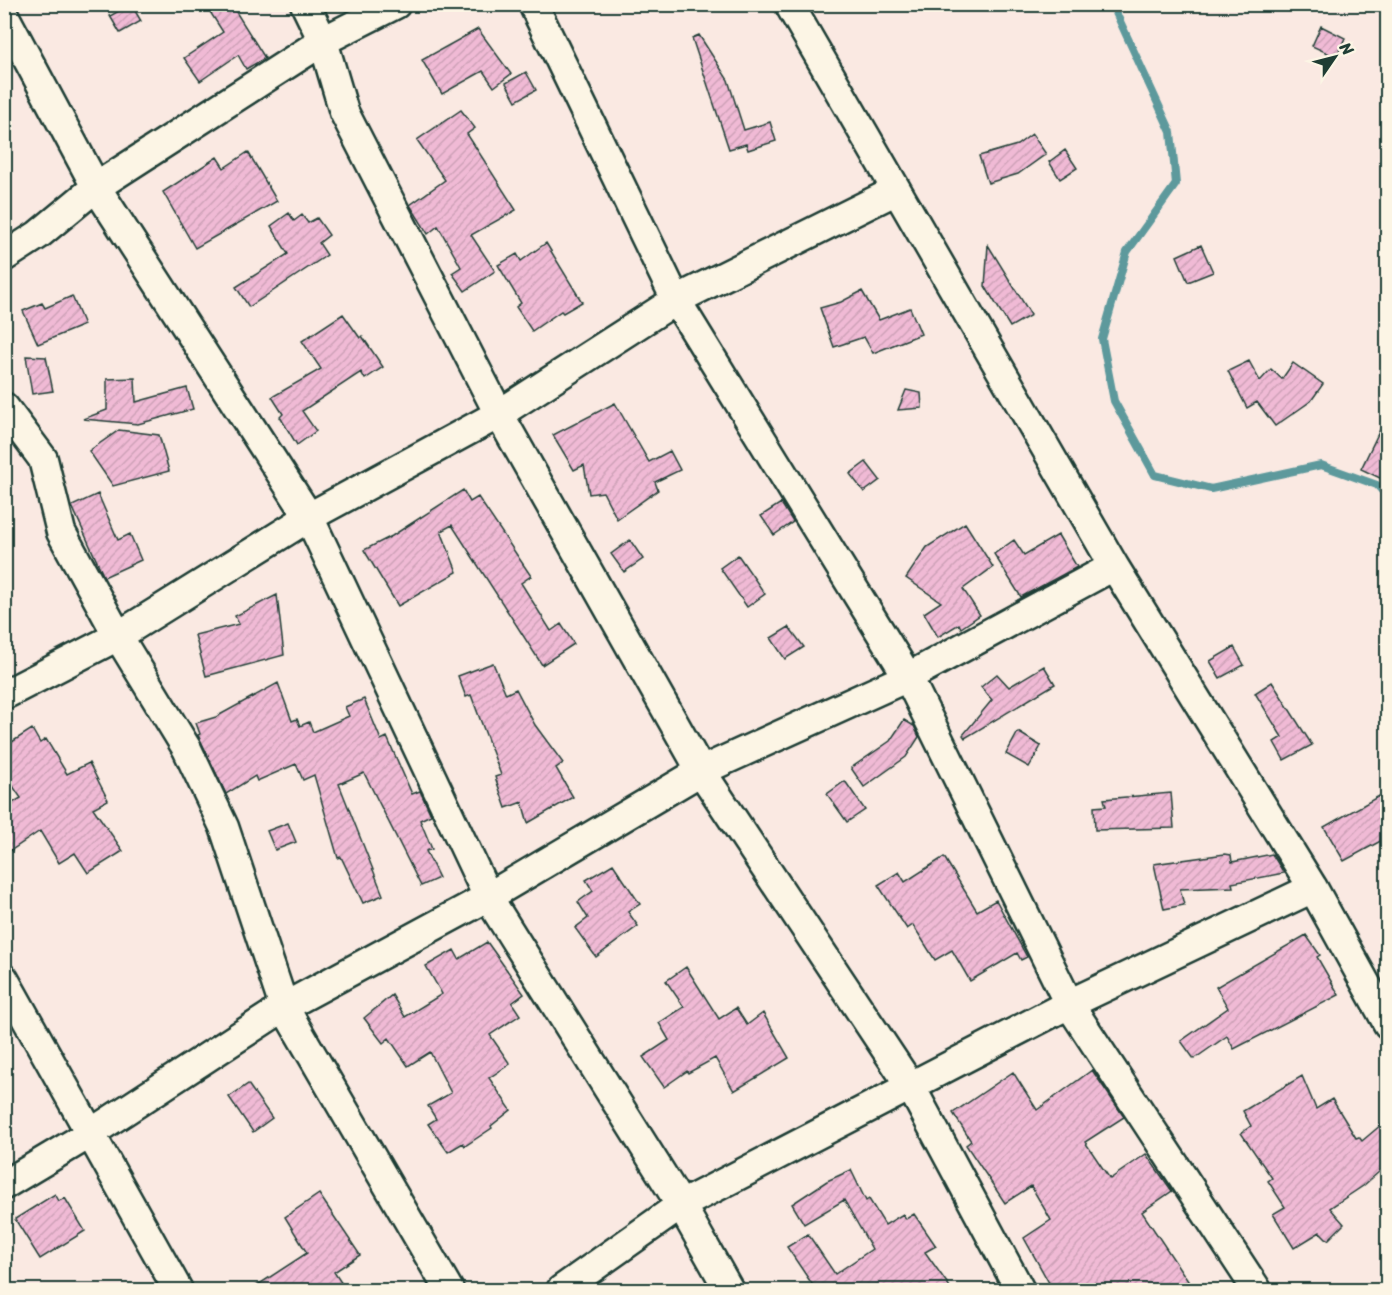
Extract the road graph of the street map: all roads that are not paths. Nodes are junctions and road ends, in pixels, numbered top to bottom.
1 (305, 4) edge
2 (396, 4) edge
3 (533, 4) edge
4 (789, 4) edge
5 (4, 15) edge
6 (323, 41) junction
7 (96, 188) junction
8 (895, 191) junction
9 (4, 257) edge
10 (676, 300) junction
11 (4, 407) edge
12 (500, 414) junction
13 (309, 517) junction
14 (1114, 566) junction
15 (118, 636) junction
16 (908, 677) junction
17 (4, 695) edge
18 (701, 771) junction
19 (1313, 888) junction
20 (488, 897) junction
21 (4, 979) edge
22 (1069, 1004) junction
23 (284, 1007) junction
24 (1388, 1024) edge
25 (911, 1087) junction
26 (91, 1133) junction
27 (4, 1185) edge
28 (681, 1205) junction
29 (178, 1290) edge
30 (449, 1290) edge
31 (561, 1290) edge
32 (729, 1290) edge
33 (1020, 1290) edge
34 (1257, 1290) edge

1 - 6 street
2 - 6 street
3 - 10 street
4 - 8 street
5 - 7 street
6 - 7 street
6 - 12 street
7 - 9 street
7 - 13 street
8 - 10 street
8 - 14 street
10 - 12 street
10 - 16 street
11 - 15 street
12 - 13 street
12 - 18 street
13 - 15 street
13 - 20 street
14 - 16 street
14 - 19 street
15 - 17 street
15 - 23 street
16 - 18 street
16 - 22 street
18 - 20 street
18 - 25 street
19 - 22 street
19 - 24 street
20 - 23 street
20 - 28 street
21 - 26 street
22 - 25 street
22 - 34 street
23 - 26 street
23 - 30 street
25 - 28 street
25 - 33 street
26 - 27 street
26 - 29 street
28 - 31 street
28 - 32 street

